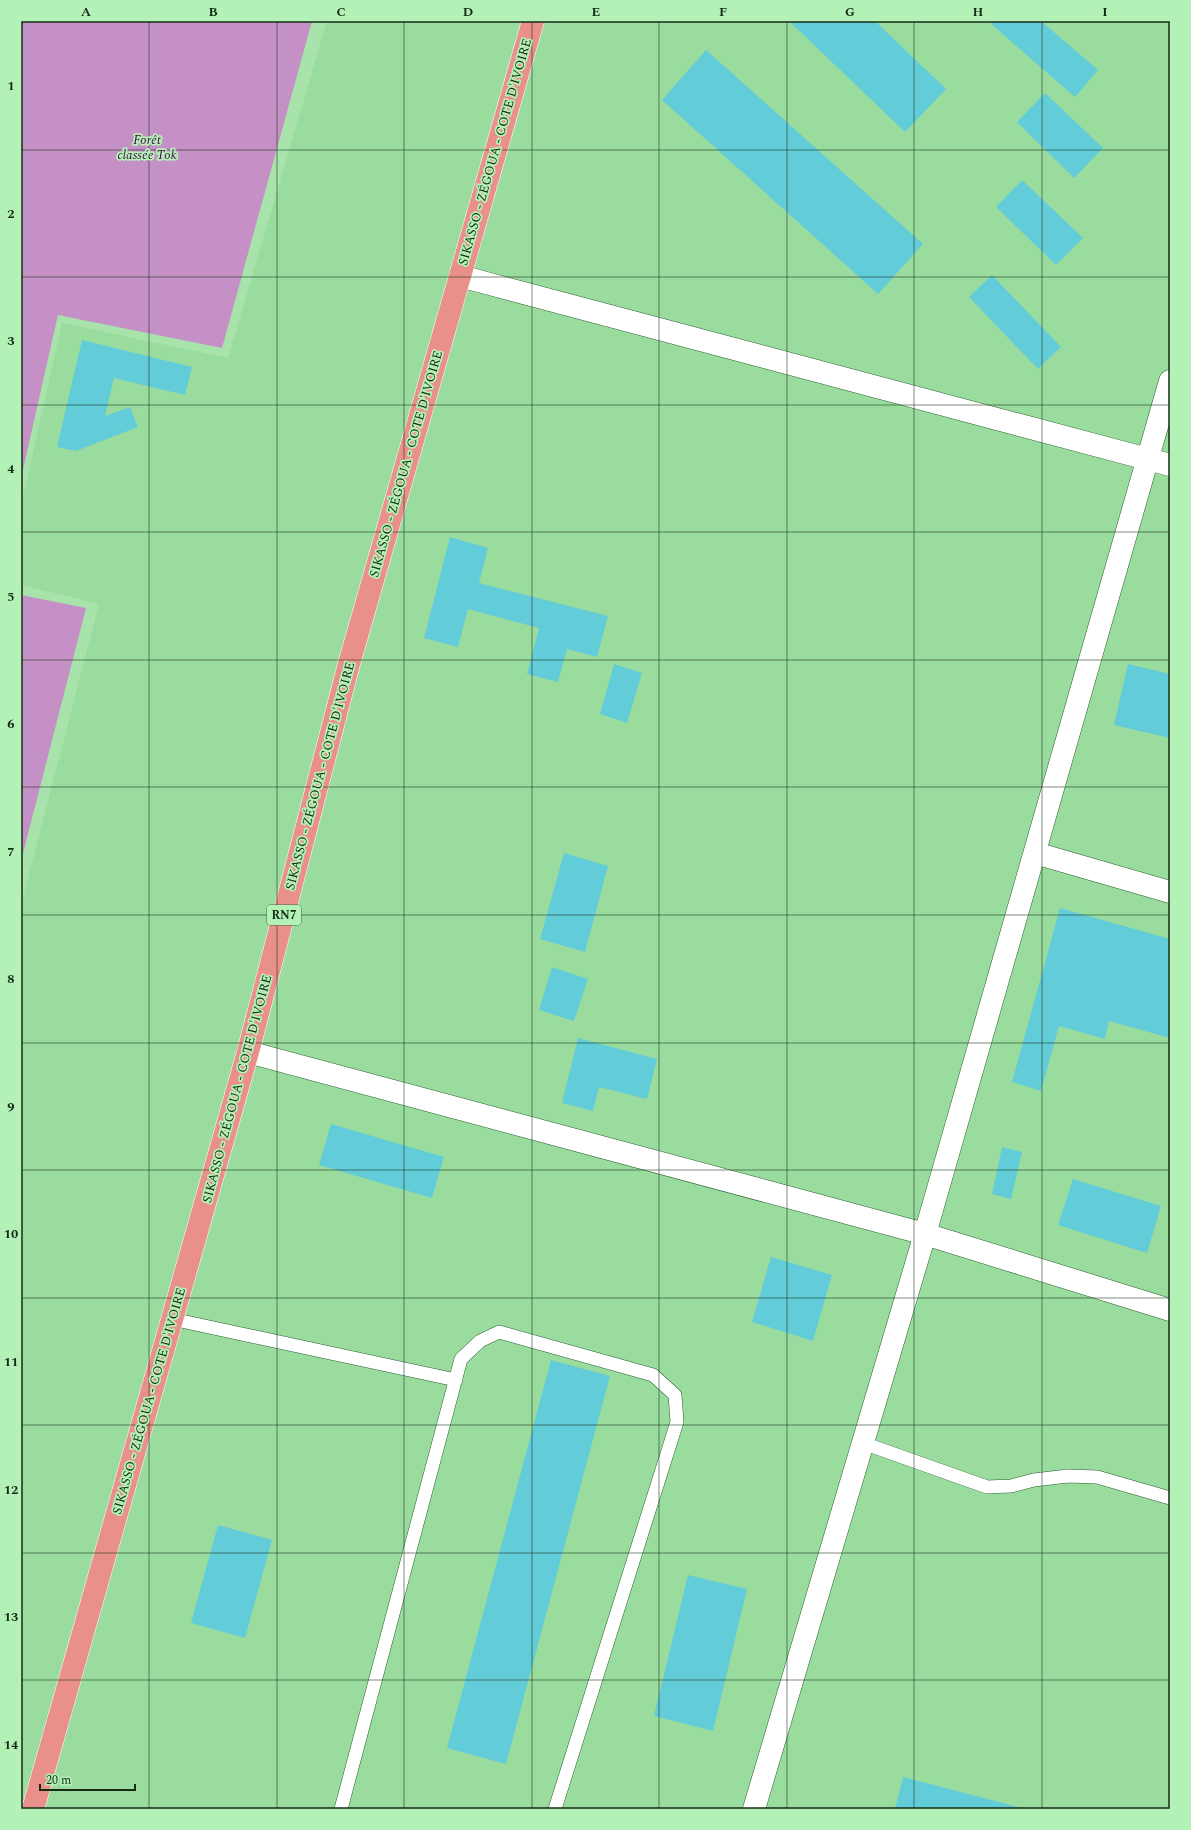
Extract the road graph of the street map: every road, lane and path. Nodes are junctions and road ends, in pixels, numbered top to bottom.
1 (533, 21) edge
2 (460, 276) junction
3 (1170, 381) edge
4 (1148, 459) junction
5 (1170, 465) edge
6 (1035, 853) junction
7 (1170, 892) edge
8 (248, 1052) junction
9 (925, 1234) junction
10 (1170, 1310) edge
11 (172, 1319) junction
12 (456, 1380) junction
13 (863, 1443) junction
14 (1170, 1498) edge
15 (33, 1809) edge
16 (341, 1809) edge
17 (555, 1809) edge
18 (754, 1809) edge

1 - 2 highway, SIKASSO - ZÉGOUA - COTE D'IVOIRE / RN7
2 - 4 street
2 - 8 highway, SIKASSO - ZÉGOUA - COTE D'IVOIRE / RN7
3 - 4 street
4 - 5 street
4 - 6 street
6 - 7 street
6 - 9 street
8 - 9 street
8 - 11 highway, SIKASSO - ZÉGOUA - COTE D'IVOIRE / RN7
9 - 10 street
9 - 13 street
11 - 12 lane
11 - 15 highway, SIKASSO - ZÉGOUA - COTE D'IVOIRE / RN7
12 - 16 lane
12 - 17 lane
13 - 14 lane
13 - 18 street

